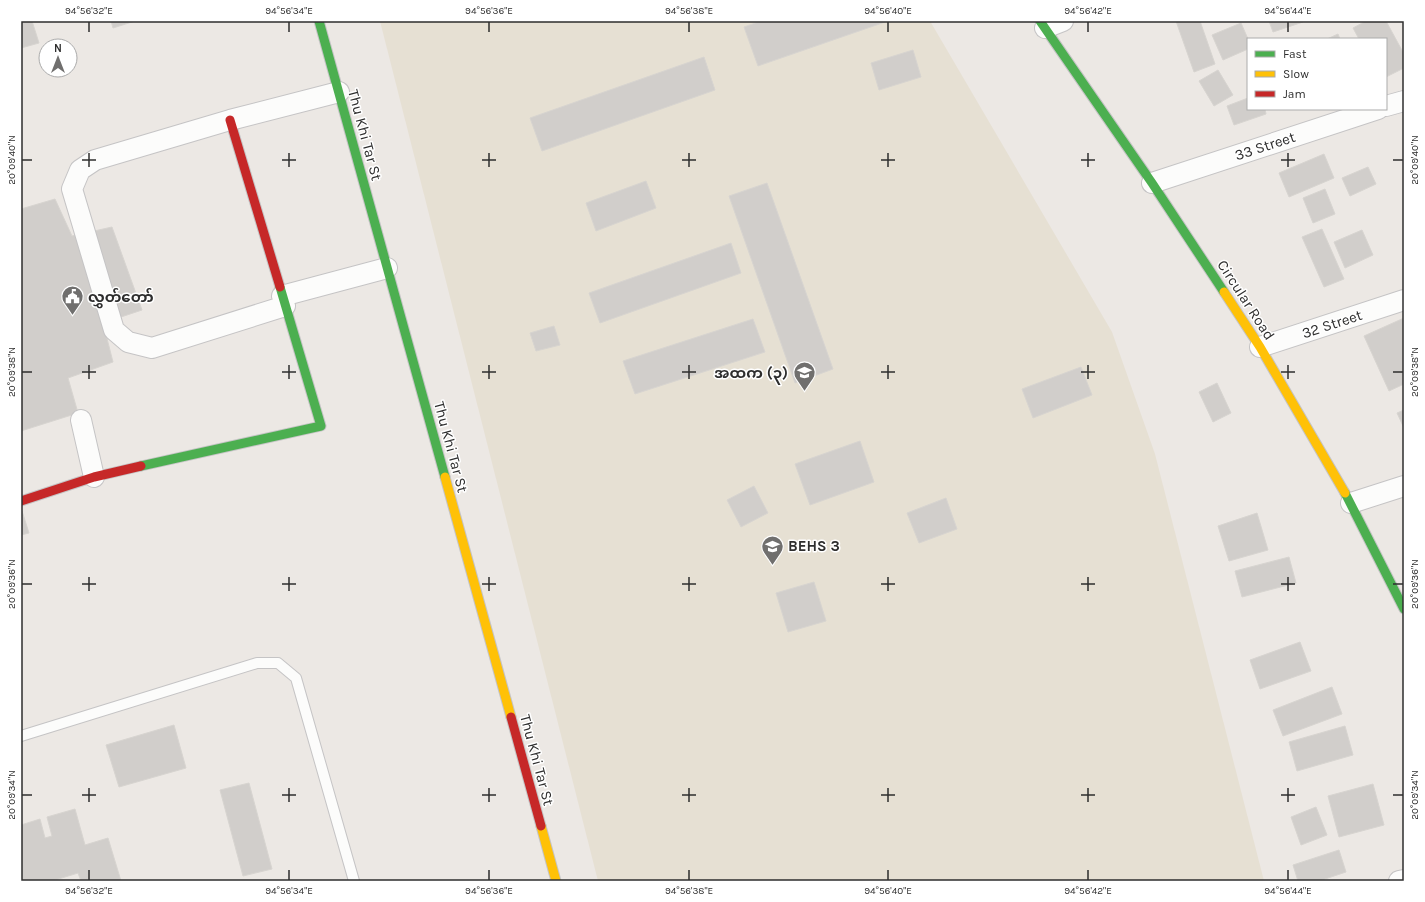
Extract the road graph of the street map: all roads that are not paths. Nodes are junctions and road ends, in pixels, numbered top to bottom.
1 (319, 21) edge
2 (1050, 23) edge
3 (338, 92) junction
4 (1404, 101) edge
5 (1387, 106) edge
6 (1375, 110) edge
7 (230, 120) junction
8 (1152, 183) junction
9 (387, 268) junction
10 (1404, 300) edge
11 (284, 301) junction
12 (1260, 347) junction
13 (80, 420) dead end
14 (94, 477) junction
15 (1404, 486) edge
16 (21, 501) edge
17 (1351, 503) junction
18 (1404, 609) edge
19 (21, 736) edge
20 (1404, 880) edge
21 (354, 881) edge
22 (556, 881) edge
23 (1399, 881) edge

1 - 3 street, Thu Khi Tar St
2 - 8 street, Circular Road
3 - 7 street
3 - 9 street, Thu Khi Tar St
4 - 5 street
6 - 8 street, 33 Street
7 - 11 street
7 - 11 street
8 - 12 street, Circular Road
9 - 11 street
9 - 22 street, Thu Khi Tar St
10 - 12 street, 32 Street
11 - 14 street
12 - 17 street, Circular Road
13 - 14 street
14 - 16 street
15 - 17 street
17 - 18 street, Circular Road
19 - 21 lane
20 - 23 street

